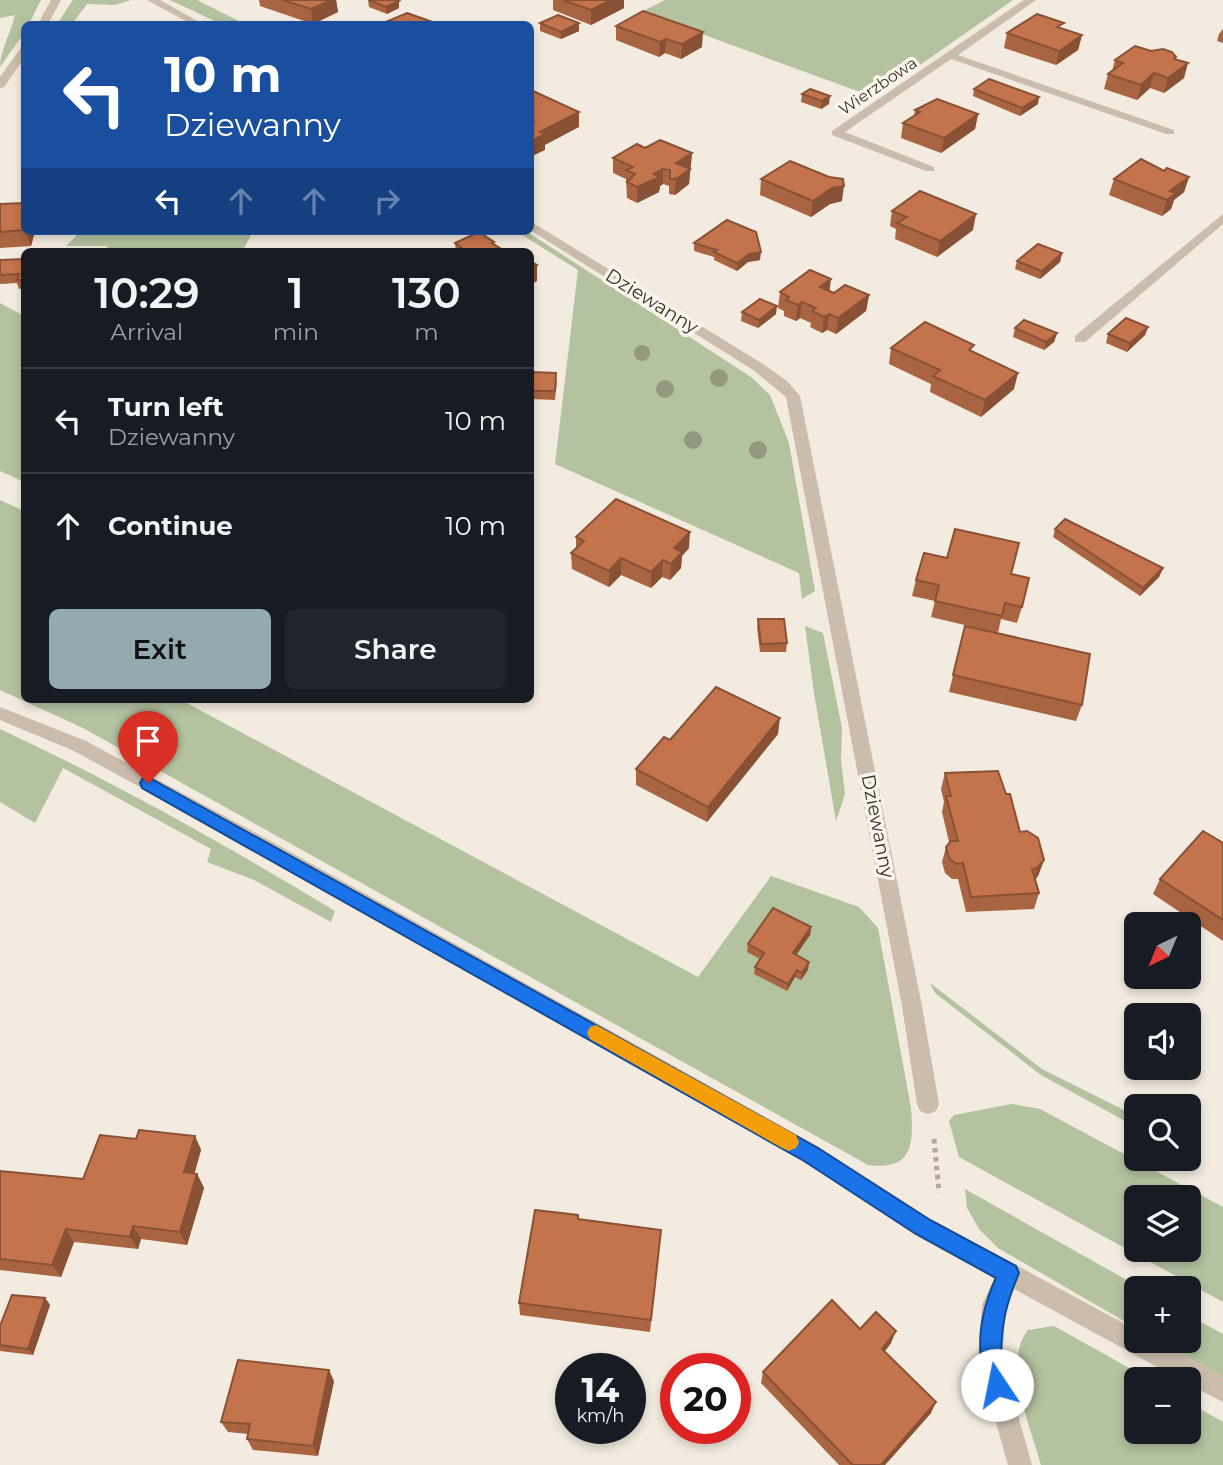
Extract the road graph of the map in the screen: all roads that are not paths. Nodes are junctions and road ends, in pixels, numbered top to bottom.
1 (56, 0) edge
2 (152, 0) edge
3 (1031, 0) edge
4 (45, 21) edge
5 (192, 21) edge
6 (21, 55) edge
7 (951, 56) junction
8 (0, 85) edge
9 (1170, 132) dead end
10 (930, 169) dead end
11 (1223, 218) edge
12 (534, 227) edge
13 (1080, 339) dead end
14 (0, 713) edge
15 (928, 1104) road end
16 (1008, 1273) junction
17 (1223, 1390) edge
18 (1020, 1465) edge

1 - 4 street
2 - 5 street
3 - 7 street, Wierzbowa
6 - 8 street
7 - 9 street
7 - 10 street, Wierzbowa
11 - 13 street
12 - 15 street, Dziewanny
14 - 16 street
16 - 17 street
16 - 18 street

